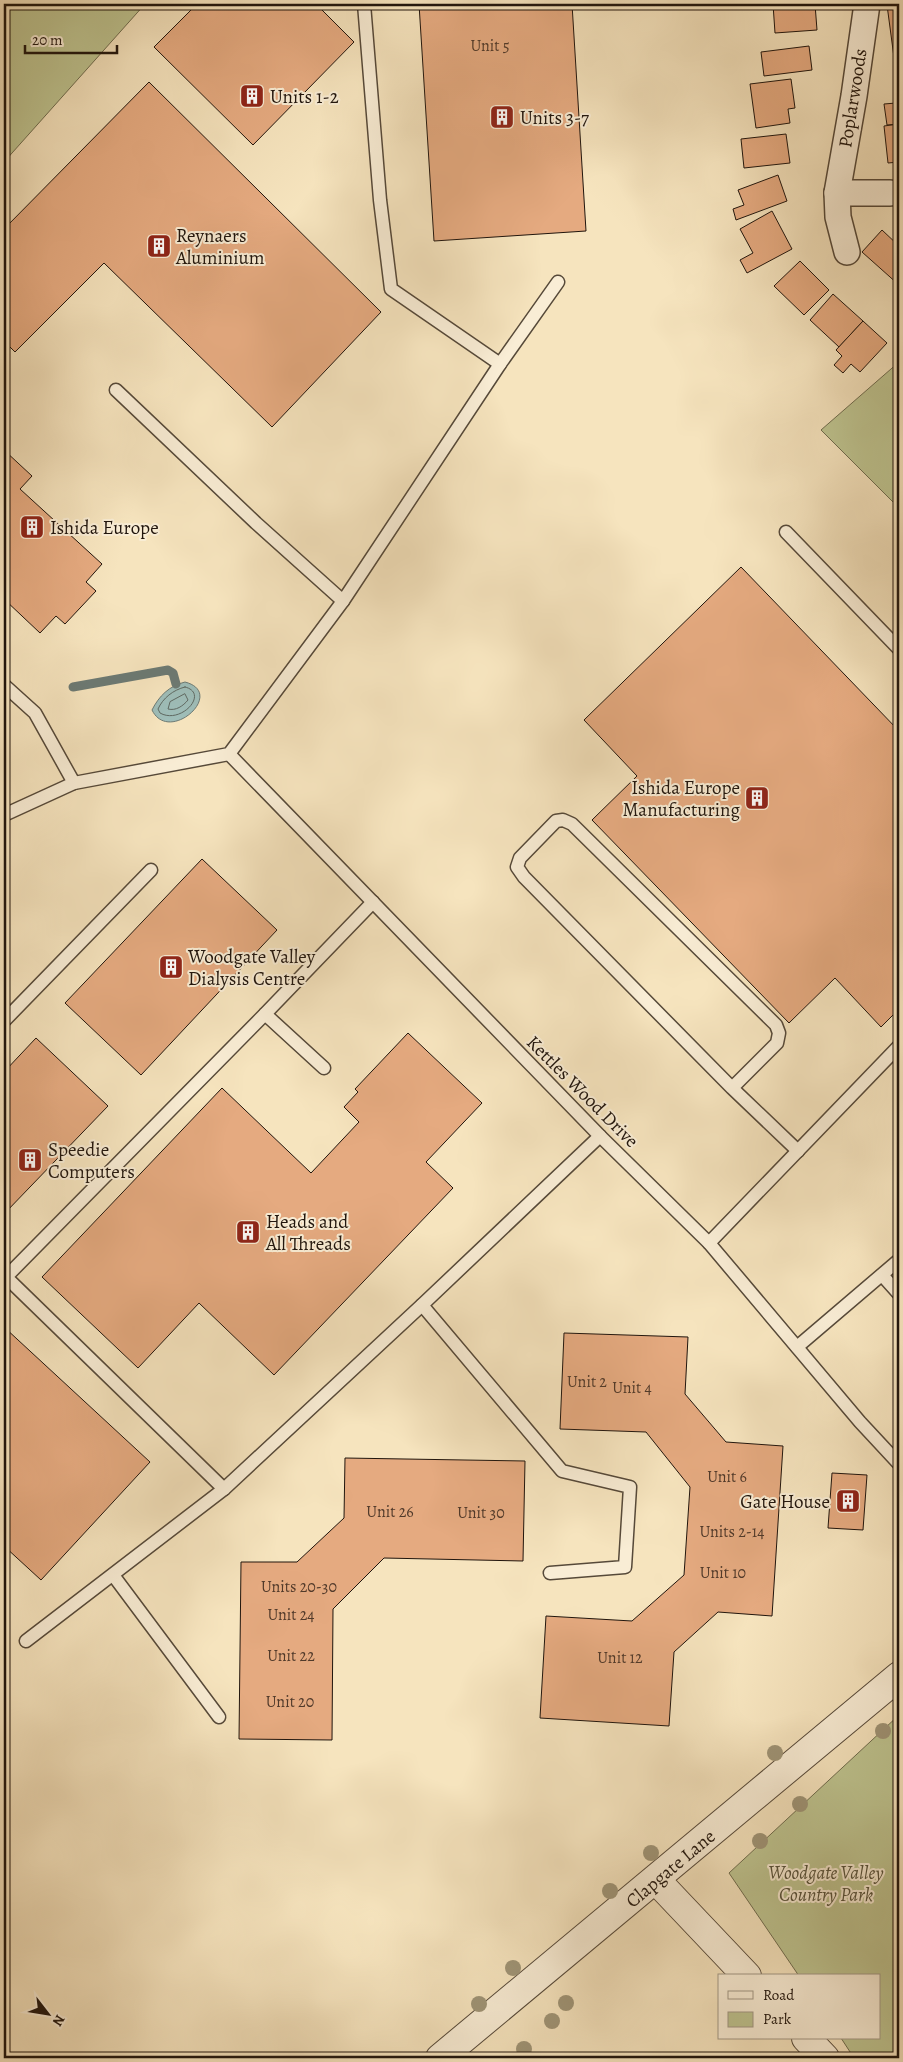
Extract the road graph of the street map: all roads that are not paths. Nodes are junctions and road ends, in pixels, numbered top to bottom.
1 (364, 4) edge
2 (868, 4) edge
3 (837, 193) junction
4 (890, 193) dead end
5 (847, 252) dead end
6 (558, 282) dead end
7 (500, 364) junction
8 (116, 390) dead end
9 (786, 532) dead end
10 (343, 601) junction
11 (899, 649) edge
12 (4, 685) edge
13 (229, 754) junction
14 (74, 783) junction
15 (4, 815) edge
16 (151, 870) dead end
17 (373, 902) junction
18 (265, 1014) junction
19 (4, 1021) edge
20 (899, 1046) edge
21 (324, 1068) dead end
22 (732, 1088) junction
23 (600, 1136) junction
24 (798, 1151) junction
25 (709, 1243) junction
26 (899, 1260) edge
27 (882, 1275) junction
28 (899, 1294) edge
29 (422, 1305) junction
30 (797, 1347) junction
31 (899, 1464) edge
32 (224, 1489) junction
33 (550, 1573) dead end
34 (113, 1574) junction
35 (26, 1641) dead end
36 (899, 1676) edge
37 (219, 1717) dead end
38 (656, 1880) junction
39 (745, 1974) edge
40 (808, 2040) edge
41 (440, 2058) edge
42 (825, 2058) edge

1 - 7 lane
2 - 3 street, Poplarwoods
3 - 4 street
3 - 5 street, Poplarwoods
6 - 7 lane
7 - 10 lane
8 - 10 lane
9 - 11 lane
10 - 13 lane
12 - 14 lane
13 - 14 lane
13 - 17 lane, Kettles Wood Drive
14 - 15 lane
16 - 19 lane
17 - 18 lane
17 - 23 lane, Kettles Wood Drive
18 - 21 lane
18 - 32 lane
20 - 24 lane
22 - 22 lane
22 - 24 lane
23 - 25 lane, Kettles Wood Drive
23 - 29 lane
24 - 25 lane
25 - 30 lane, Kettles Wood Drive
26 - 27 lane
27 - 28 lane
27 - 30 lane
29 - 32 lane
29 - 33 lane
30 - 31 lane, Kettles Wood Drive
32 - 34 lane
34 - 35 lane
34 - 37 lane
36 - 38 street, Clapgate Lane
38 - 39 street
38 - 41 street, Clapgate Lane
40 - 42 street

